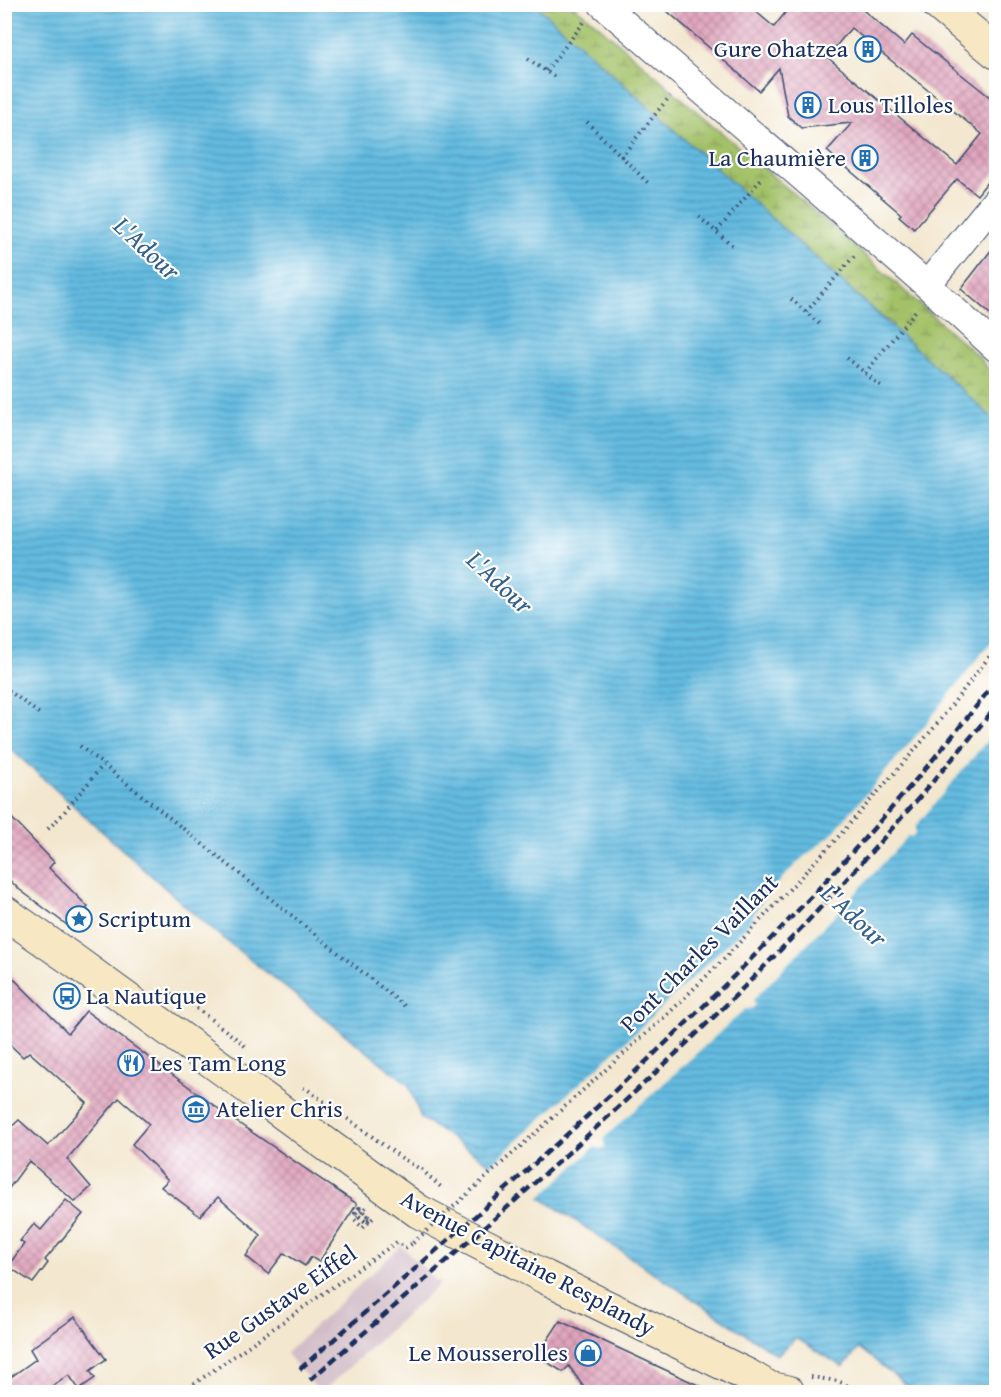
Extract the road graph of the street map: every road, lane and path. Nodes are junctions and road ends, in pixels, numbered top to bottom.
1 (938, 4) edge
2 (594, 13) edge
3 (996, 52) edge
4 (528, 59) dead end
5 (546, 71) junction
6 (685, 77) junction
7 (556, 78) dead end
8 (587, 122) dead end
9 (621, 157) junction
10 (780, 158) junction
11 (650, 185) dead end
12 (996, 200) edge
13 (699, 217) dead end
14 (717, 231) junction
15 (871, 237) junction
16 (734, 246) dead end
17 (930, 287) junction
18 (790, 299) dead end
19 (806, 312) junction
20 (822, 326) dead end
21 (996, 348) edge
22 (847, 358) dead end
23 (865, 373) junction
24 (882, 387) dead end
25 (996, 648) edge
26 (4, 687) edge
27 (41, 715) dead end
28 (80, 746) dead end
29 (103, 765) junction
30 (48, 829) dead end
31 (4, 912) edge
32 (407, 1008) dead end
33 (371, 1219) joint
34 (397, 1242) joint
35 (776, 1391) edge
36 (185, 1392) edge

1 - 3 main road
2 - 5 path
2 - 6 street
4 - 5 path
5 - 7 path
6 - 9 path
6 - 10 street
8 - 9 path
9 - 11 path
10 - 14 path
10 - 15 street
12 - 17 street
13 - 14 path
14 - 16 path
15 - 17 street
15 - 19 path
17 - 21 street
17 - 23 path
18 - 19 path
19 - 20 path
22 - 23 path
23 - 24 path
25 - 34 path, Pont Charles Vaillant, bridge
26 - 27 path
28 - 29 path
29 - 30 path
29 - 32 path
31 - 35 main road, Avenue Capitaine Resplandy
33 - 33 path
34 - 36 path, Rue Gustave Eiffel

